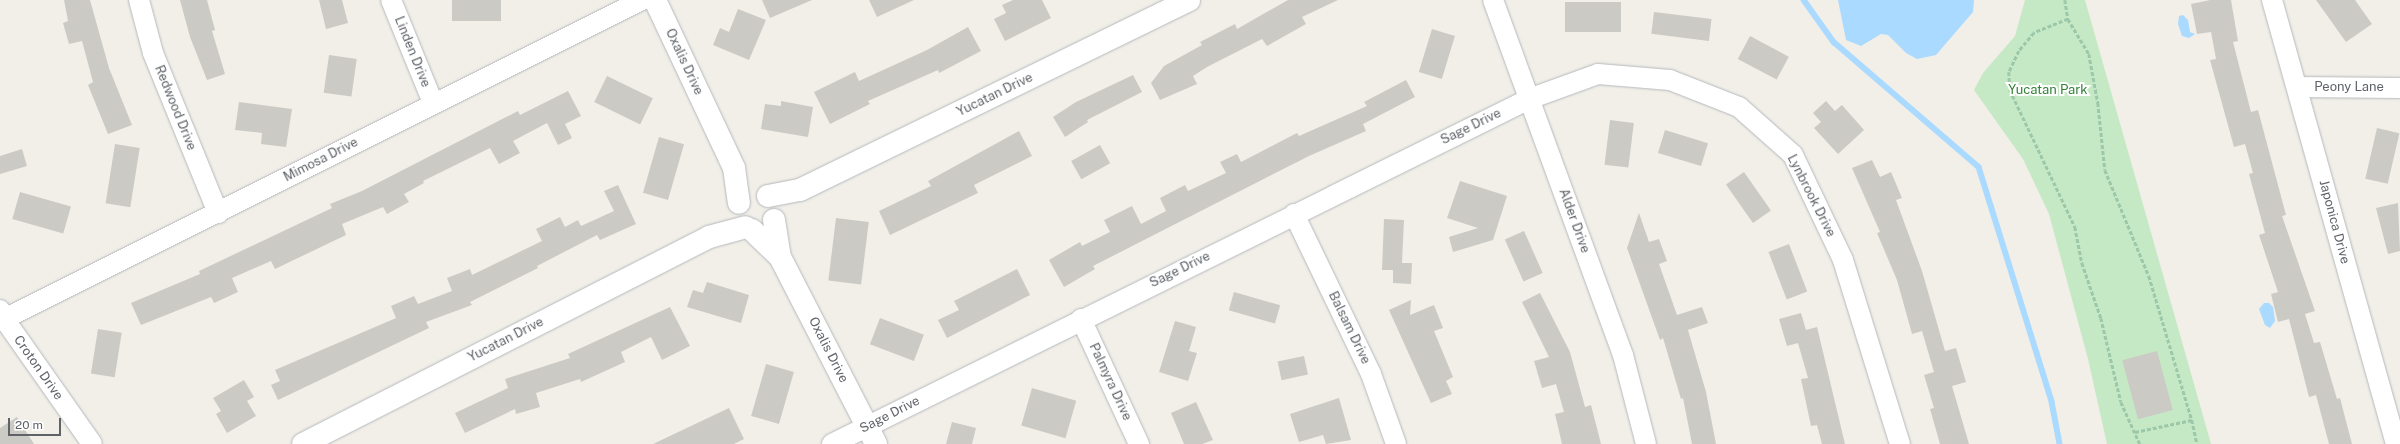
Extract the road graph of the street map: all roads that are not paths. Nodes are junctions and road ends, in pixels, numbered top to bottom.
1 (139, 0) edge
2 (391, 0) edge
3 (642, 0) edge
4 (655, 0) edge
5 (1187, 0) edge
6 (1493, 0) edge
7 (2272, 0) edge
8 (2297, 87) junction
9 (2400, 88) edge
10 (1529, 99) junction
11 (433, 103) junction
12 (756, 211) junction
13 (218, 213) junction
14 (1294, 214) junction
15 (2, 317) edge
16 (1081, 319) junction
17 (872, 435) edge
18 (330, 437) edge
19 (92, 444) edge
20 (303, 444) edge
21 (832, 444) edge
22 (1139, 444) edge
23 (1396, 444) edge
24 (1646, 444) edge
25 (1900, 444) edge
26 (2396, 444) edge

1 - 13 street, Redwood Drive
2 - 11 street, Linden Drive
3 - 11 street, Mimosa Drive
4 - 12 street, Oxalis Drive
5 - 12 street, Yucatan Drive
6 - 10 street, Alder Drive
7 - 8 street, Japonica Drive
8 - 9 street, Peony Lane
8 - 26 street, Japonica Drive
10 - 14 street, Sage Drive
10 - 24 street, Alder Drive
10 - 25 street, Lynbrook Drive
11 - 13 street, Mimosa Drive
12 - 17 street, Oxalis Drive
12 - 18 street, Yucatan Drive
13 - 15 street, Mimosa Drive
14 - 16 street, Sage Drive
14 - 23 street, Balsam Drive
15 - 19 street, Croton Drive
16 - 17 street, Sage Drive
16 - 22 street, Palmyra Drive
17 - 21 street, Sage Drive
18 - 20 street, Yucatan Drive

